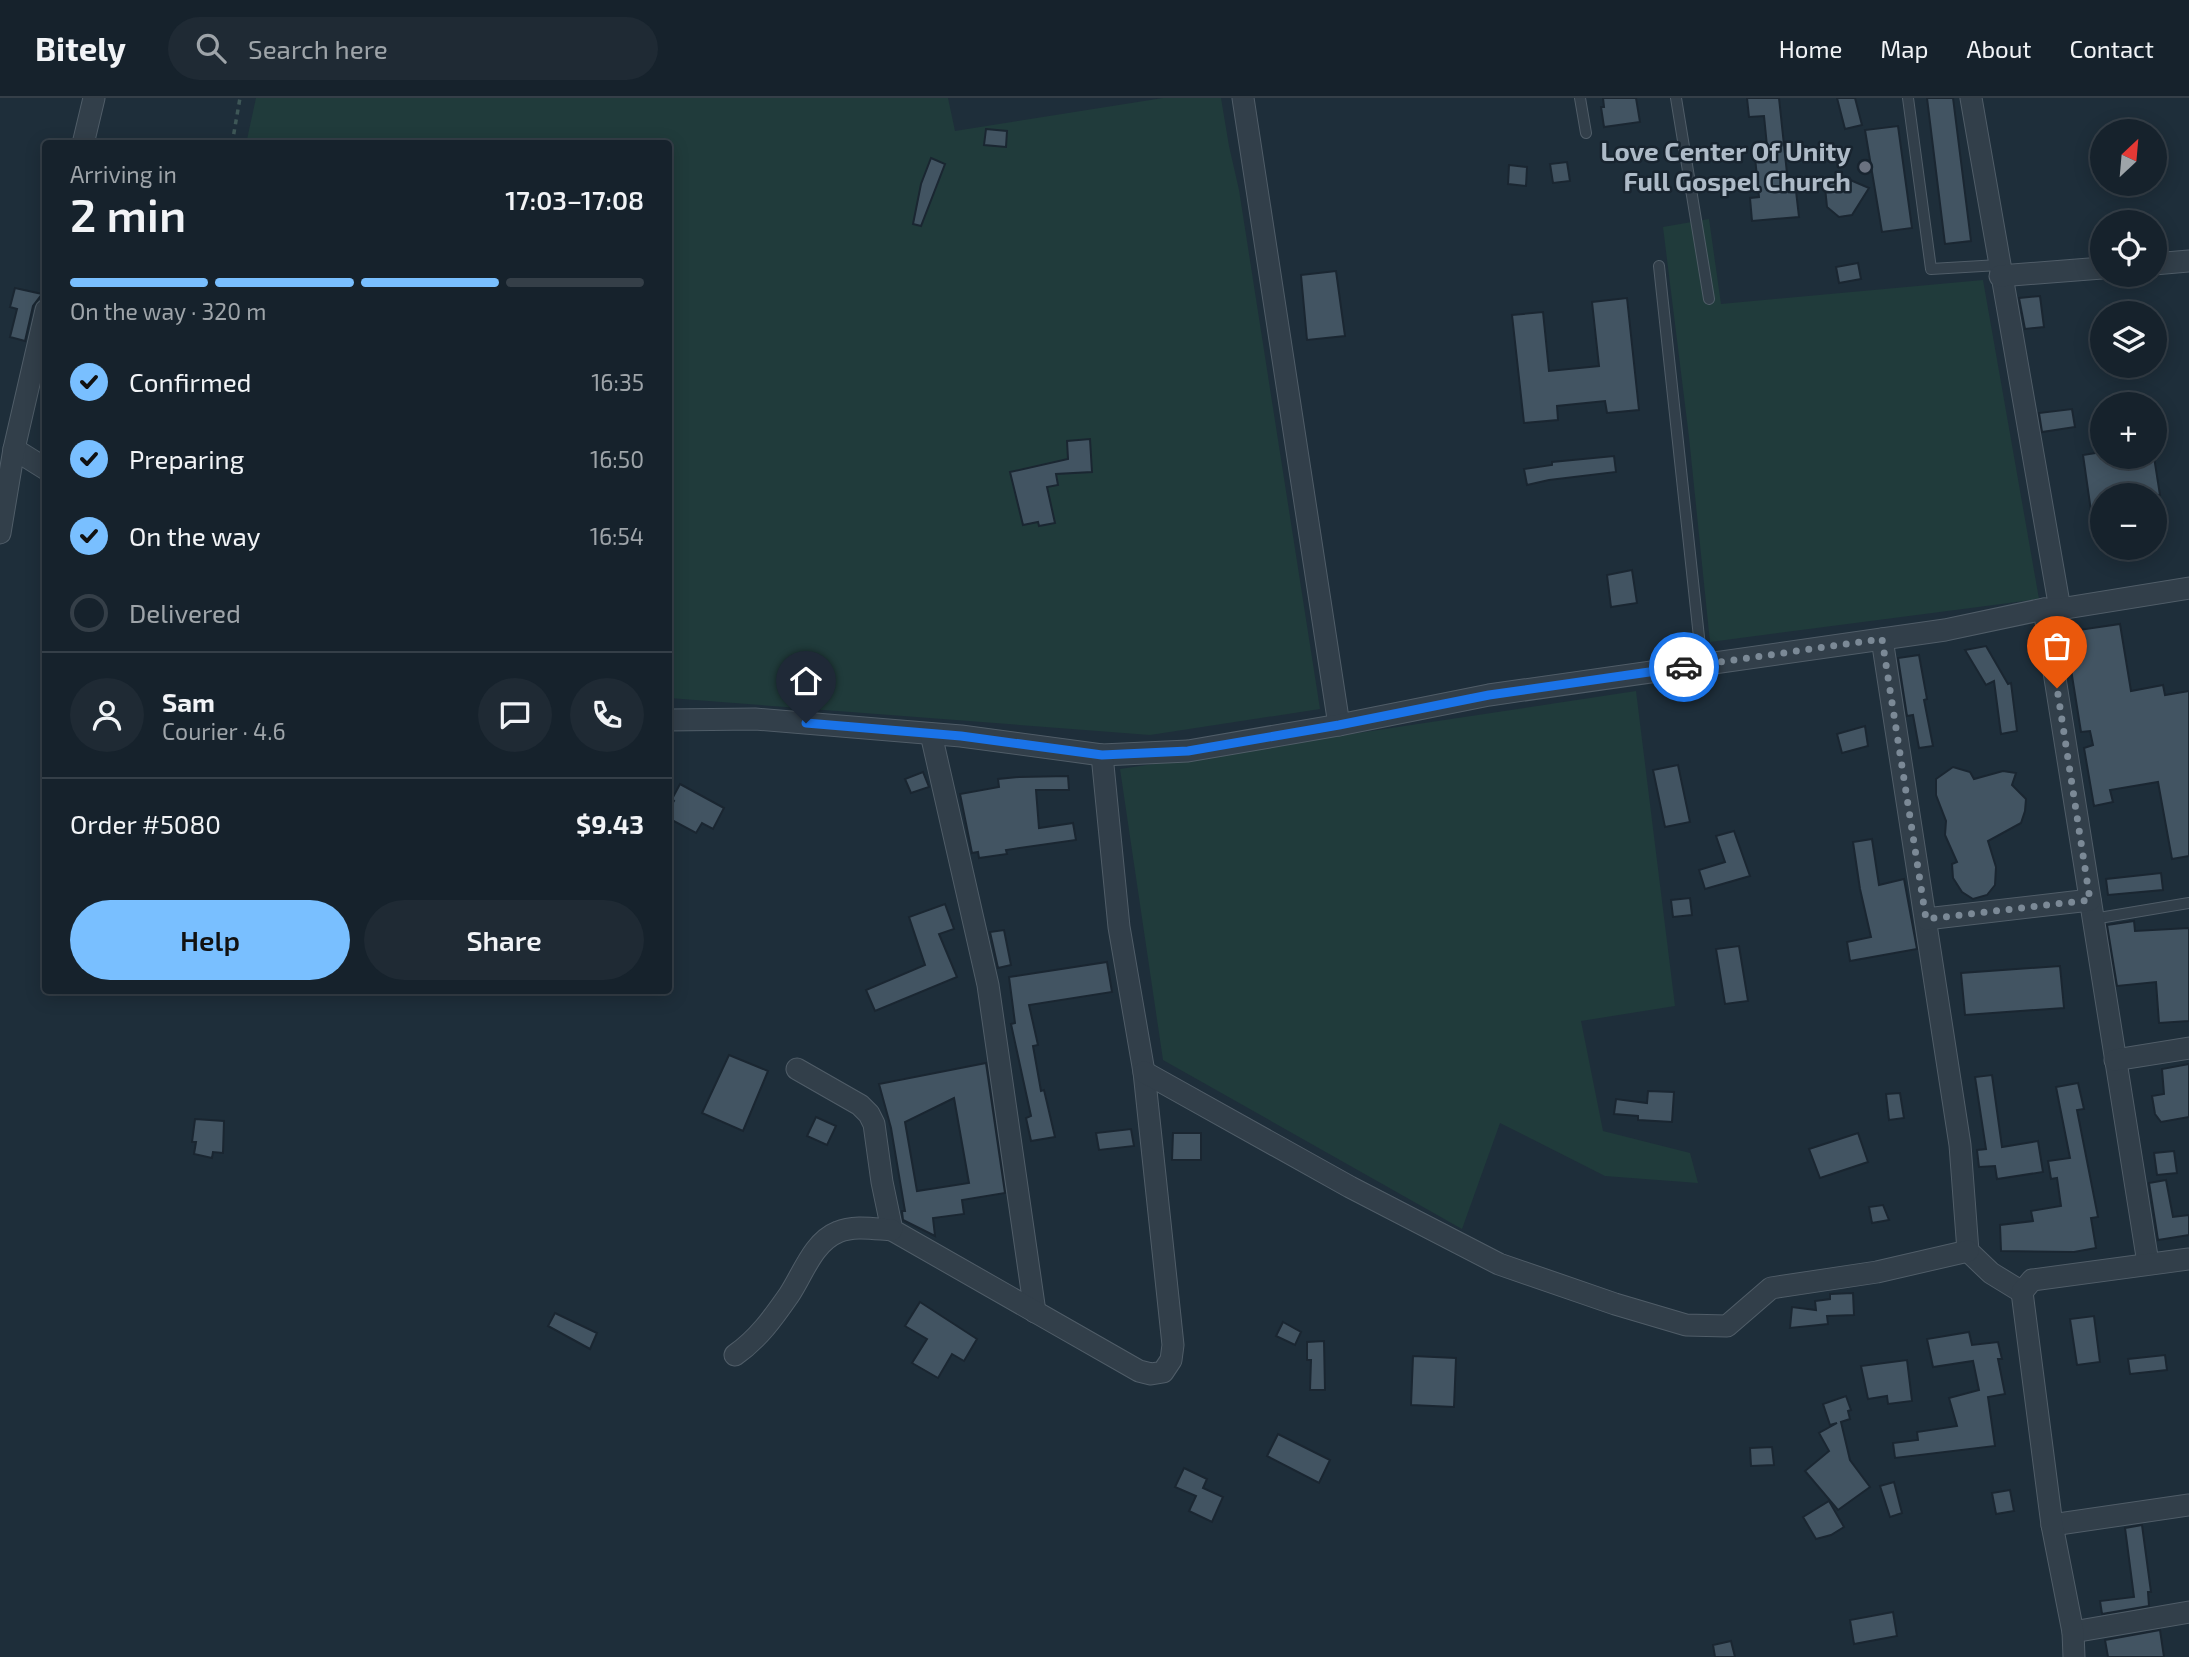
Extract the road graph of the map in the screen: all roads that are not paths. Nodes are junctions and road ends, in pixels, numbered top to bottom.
1 (94, 98) edge
2 (1242, 98) edge
3 (1580, 98) edge
4 (1676, 98) edge
5 (1908, 98) edge
6 (1971, 98) edge
7 (1586, 132) dead end
8 (84, 140) edge
9 (2189, 261) edge
10 (2167, 263) edge
11 (1659, 266) dead end
12 (2090, 268) edge
13 (2000, 271) junction
14 (1709, 299) dead end
15 (42, 327) edge
16 (14, 449) junction
17 (42, 466) edge
18 (0, 533) edge
19 (2189, 588) edge
20 (2052, 609) junction
21 (1882, 639) junction
22 (1702, 665) junction
23 (672, 720) edge
24 (1339, 725) junction
25 (931, 734) junction
26 (1102, 755) junction
27 (2189, 903) edge
28 (2092, 910) junction
29 (1926, 919) junction
30 (2189, 1048) edge
31 (2115, 1060) junction
32 (797, 1069) dead end
33 (1144, 1072) junction
34 (892, 1230) junction
35 (1968, 1251) junction
36 (2189, 1259) edge
37 (2148, 1263) junction
38 (2022, 1292) junction
39 (1034, 1312) junction
40 (735, 1354) dead end
41 (2189, 1505) edge
42 (2052, 1525) junction
43 (2189, 1612) edge
44 (2073, 1632) junction
45 (2074, 1657) edge

1 - 8 street
2 - 24 street
3 - 7 lane
4 - 14 lane
5 - 13 lane
6 - 13 street
9 - 10 street
11 - 22 lane
12 - 13 street
13 - 20 street
15 - 16 street
16 - 17 street
16 - 18 street
19 - 20 street
20 - 21 street
20 - 28 street
21 - 22 street
21 - 29 street
22 - 24 street
23 - 25 street
24 - 26 street
25 - 26 street
25 - 39 street
26 - 33 street
27 - 28 lane
28 - 29 street
28 - 31 street
29 - 35 street
30 - 31 street
31 - 37 street
32 - 34 street
33 - 35 street
33 - 39 street
34 - 39 street
34 - 40 street
35 - 38 street
36 - 37 street
37 - 38 street
38 - 42 street
41 - 42 street
42 - 44 street
43 - 44 street
44 - 45 street

